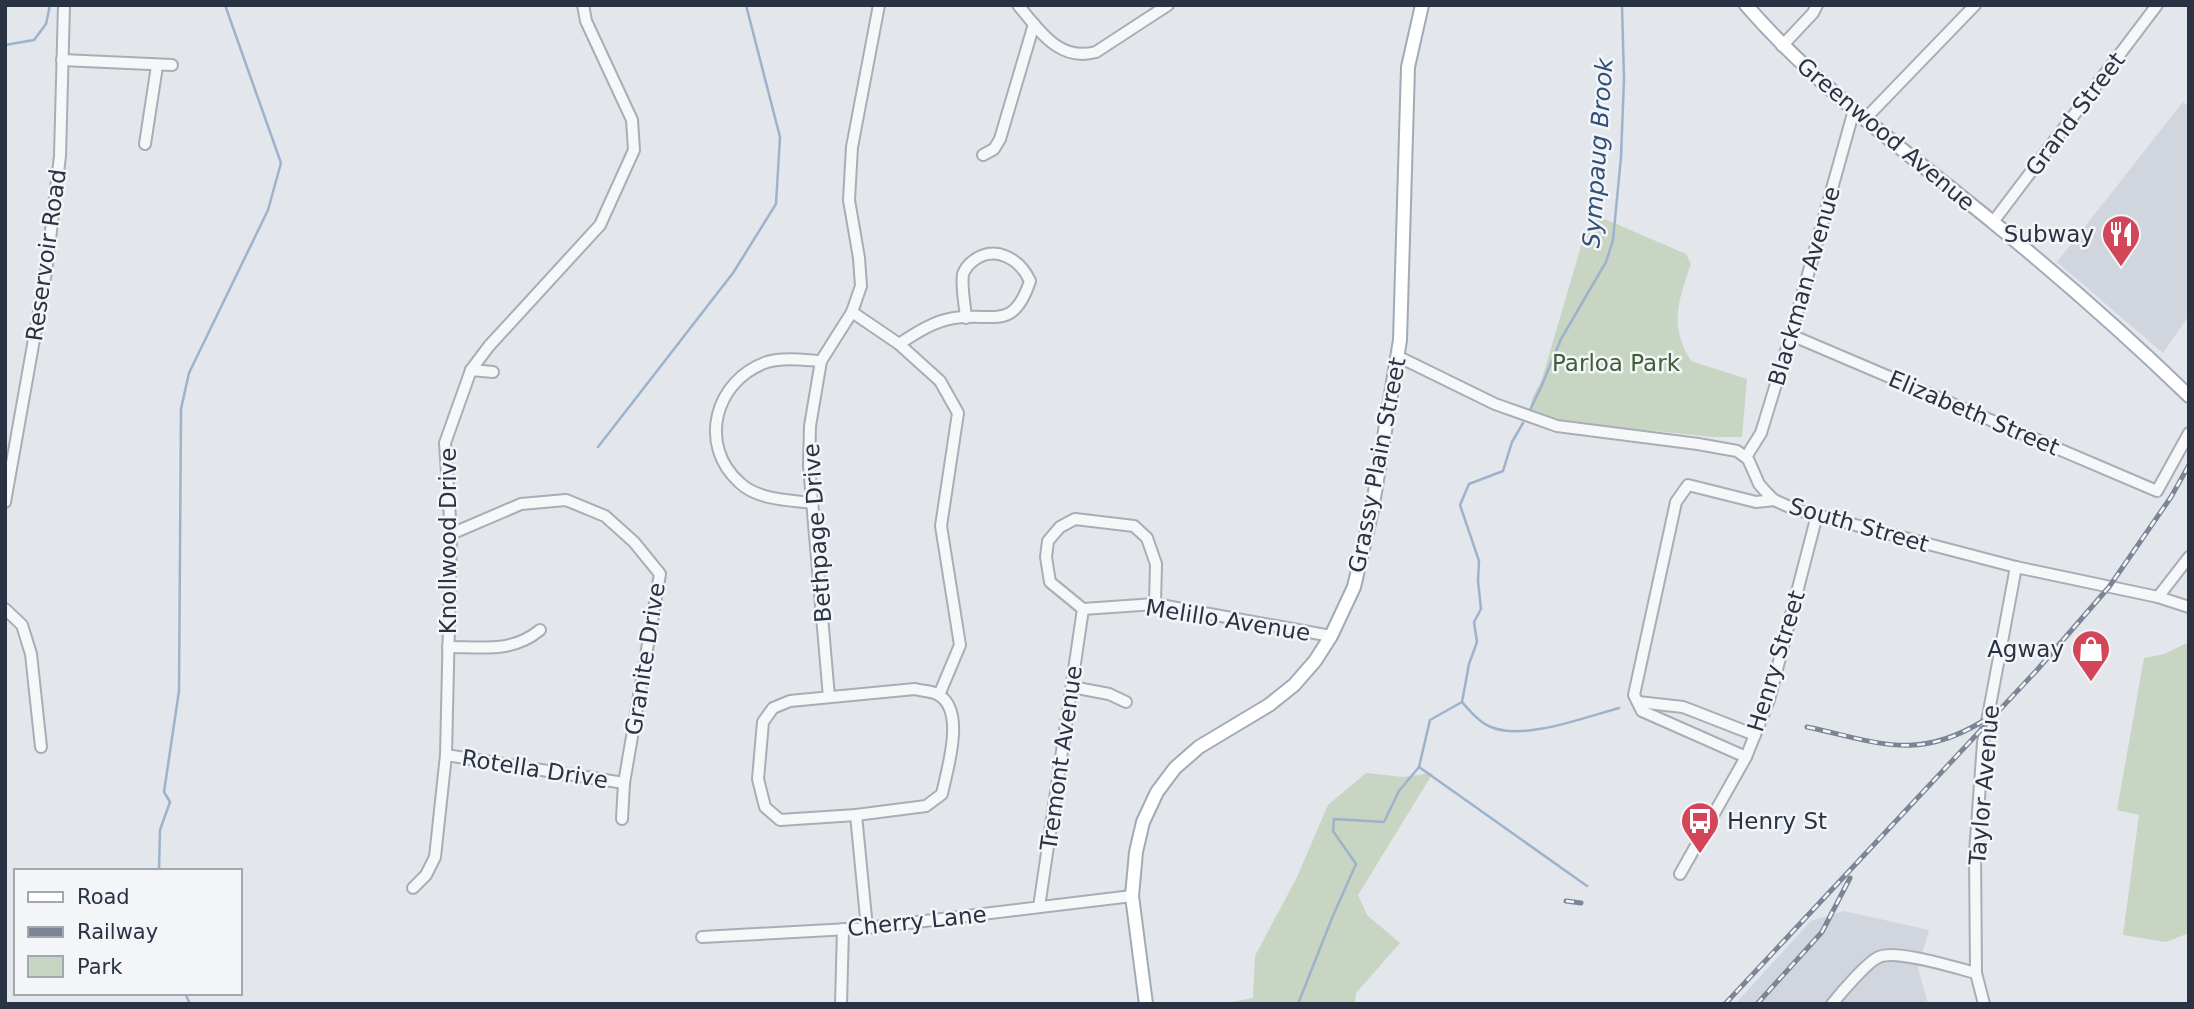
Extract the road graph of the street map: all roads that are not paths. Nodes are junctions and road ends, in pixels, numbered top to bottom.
1 (64, 5) edge
2 (583, 5) edge
3 (879, 5) edge
4 (1018, 5) edge
5 (1168, 5) edge
6 (1422, 5) edge
7 (1746, 5) edge
8 (1817, 5) edge
9 (1975, 5) edge
10 (2141, 5) edge
11 (2154, 9) edge
12 (1034, 24) junction
13 (1782, 46) junction
14 (62, 60) junction
15 (172, 65) dead end
16 (157, 66) junction
17 (1854, 110) junction
18 (1864, 120) junction
19 (145, 144) dead end
20 (984, 155) dead end
21 (1993, 222) junction
22 (852, 312) junction
23 (966, 318) junction
24 (1791, 335) junction
25 (899, 344) junction
26 (1397, 356) junction
27 (821, 361) junction
28 (471, 370) junction
29 (494, 372) dead end
30 (2189, 396) edge
31 (2189, 433) edge
32 (1746, 457) junction
33 (1774, 500) junction
34 (5, 502) edge
35 (812, 503) junction
36 (1817, 515) junction
37 (451, 534) junction
38 (2189, 556) edge
39 (2015, 567) junction
40 (2158, 597) junction
41 (1155, 604) junction
42 (2189, 607) edge
43 (5, 609) edge
44 (1083, 609) junction
45 (540, 630) dead end
46 (1331, 636) junction
47 (448, 647) junction
48 (1072, 687) junction
49 (939, 695) junction
50 (829, 697) junction
51 (1126, 702) dead end
52 (1638, 702) junction
53 (1755, 735) junction
54 (41, 747) dead end
55 (446, 755) junction
56 (1746, 757) junction
57 (624, 783) junction
58 (856, 815) junction
59 (622, 819) dead end
60 (1680, 874) dead end
61 (413, 888) dead end
62 (1132, 896) junction
63 (1039, 907) junction
64 (866, 928) junction
65 (843, 929) junction
66 (702, 937) dead end
67 (1976, 973) junction
68 (841, 1004) edge
69 (1146, 1004) edge
70 (1832, 1004) edge
71 (1984, 1004) edge

1 - 14 street, Reservoir Road
2 - 28 street, Knollwood Drive
3 - 22 street, Bethpage Drive
4 - 12 street
5 - 12 street
6 - 26 main road, Grassy Plain Street
7 - 13 main road, Greenwood Avenue
8 - 13 street
9 - 18 street
10 - 11 street
11 - 21 street, Grand Street
12 - 20 street
13 - 17 main road, Greenwood Avenue
14 - 16 street
14 - 34 street, Reservoir Road
15 - 16 street
16 - 19 street
17 - 18 main road, Greenwood Avenue
17 - 24 street, Blackman Avenue
18 - 21 main road, Greenwood Avenue
21 - 30 main road, Greenwood Avenue
22 - 25 street
22 - 27 street, Bethpage Drive
23 - 23 street
23 - 25 street
24 - 31 street, Elizabeth Street
24 - 32 street, Blackman Avenue
25 - 49 street
26 - 32 street
26 - 46 main road, Grassy Plain Street
27 - 35 street, Bethpage Drive
27 - 35 street
28 - 29 street
28 - 37 street, Knollwood Drive
32 - 33 street, South Street
33 - 36 street, South Street
33 - 52 street
35 - 50 street, Bethpage Drive
36 - 39 street, South Street
36 - 53 street, Henry Street
37 - 47 street, Knollwood Drive
37 - 57 street, Granite Drive
38 - 40 street
39 - 40 street, South Street
39 - 67 street, Taylor Avenue
40 - 42 street, South Street
41 - 44 street, Melillo Avenue
41 - 44 street
41 - 46 street, Melillo Avenue
43 - 54 street
44 - 48 street, Tremont Avenue
45 - 47 street
46 - 62 main road, Grassy Plain Street
47 - 55 street, Knollwood Drive
48 - 51 street
48 - 63 street, Tremont Avenue
49 - 50 street
49 - 58 street
50 - 58 street
52 - 53 street
52 - 56 street
53 - 56 street, Henry Street
55 - 57 street, Rotella Drive
55 - 61 street, Knollwood Drive
56 - 60 street, Henry Street
57 - 59 street, Granite Drive
58 - 64 street
62 - 63 street, Cherry Lane
62 - 69 main road, Grassy Plain Street
63 - 64 street, Cherry Lane
64 - 65 street, Cherry Lane
65 - 66 street, Cherry Lane
65 - 68 street
67 - 70 street
67 - 71 street, Taylor Avenue

